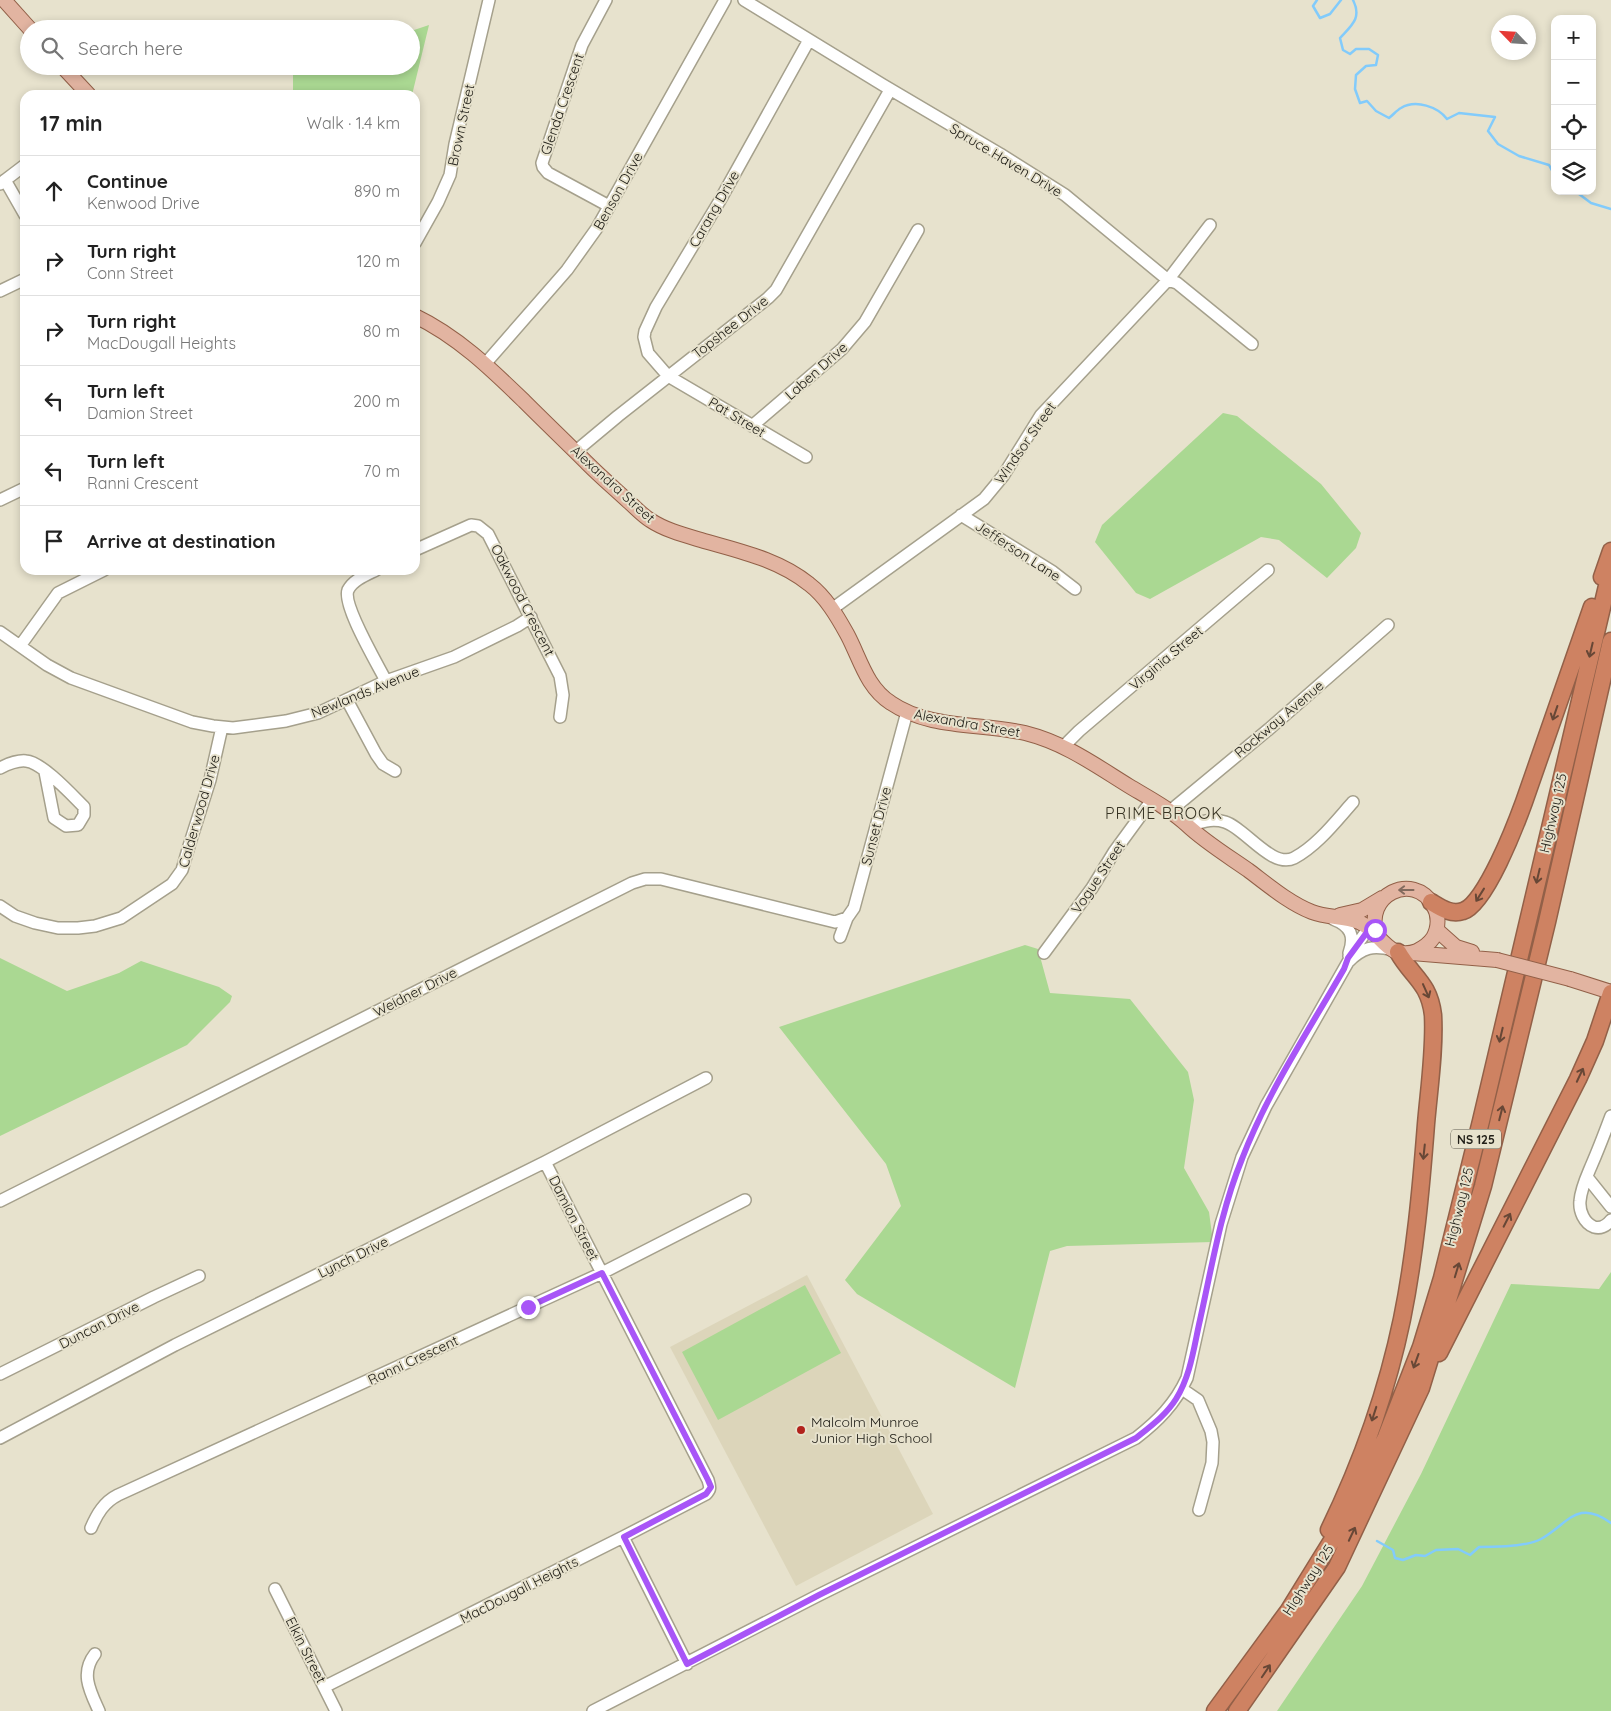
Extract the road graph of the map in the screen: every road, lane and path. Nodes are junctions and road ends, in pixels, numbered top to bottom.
1 (4, 0) edge
2 (489, 0) edge
3 (606, 0) edge
4 (725, 0) edge
5 (744, 0) edge
6 (22, 20) edge
7 (809, 40) junction
8 (70, 75) edge
9 (84, 90) edge
10 (890, 90) junction
11 (20, 169) edge
12 (3, 182) edge
13 (609, 206) junction
14 (20, 207) edge
15 (1210, 225) dead end
16 (918, 230) dead end
17 (420, 234) edge
18 (1168, 280) junction
19 (20, 281) edge
20 (0, 291) edge
21 (420, 318) edge
22 (1252, 344) dead end
23 (485, 364) junction
24 (668, 376) junction
25 (752, 426) junction
26 (576, 451) junction
27 (806, 457) dead end
28 (20, 490) edge
29 (0, 500) edge
30 (961, 515) junction
31 (420, 548) edge
32 (1611, 551) edge
33 (1611, 569) edge
34 (1268, 570) dead end
35 (94, 575) edge
36 (367, 575) edge
37 (1075, 589) dead end
38 (832, 609) junction
39 (531, 617) junction
40 (1388, 625) dead end
41 (0, 632) edge
42 (1611, 641) edge
43 (20, 646) junction
44 (386, 681) junction
45 (347, 700) junction
46 (907, 712) junction
47 (560, 717) dead end
48 (222, 727) junction
49 (1064, 746) junction
50 (0, 768) edge
51 (395, 771) dead end
52 (45, 772) junction
53 (1152, 800) junction
54 (1353, 802) dead end
55 (1170, 811) junction
56 (1188, 826) junction
57 (1387, 895) junction
58 (1431, 902) junction
59 (0, 906) edge
60 (1324, 916) junction
61 (847, 918) junction
62 (1374, 928) junction
63 (1436, 928) junction
64 (840, 937) dead end
65 (1399, 952) junction
66 (1044, 953) dead end
67 (1496, 960) junction
68 (1346, 963) junction
69 (1611, 992) edge
70 (1608, 1011) edge
71 (706, 1078) dead end
72 (1611, 1116) edge
73 (545, 1162) junction
74 (1587, 1177) junction
75 (745, 1200) dead end
76 (0, 1201) edge
77 (1611, 1207) edge
78 (1611, 1220) edge
79 (602, 1273) junction
80 (199, 1276) dead end
81 (0, 1374) edge
82 (1421, 1388) junction
83 (1182, 1389) junction
84 (0, 1438) edge
85 (711, 1487) joint
86 (1199, 1510) dead end
87 (91, 1528) dead end
88 (624, 1537) junction
89 (275, 1589) dead end
90 (1267, 1641) junction
91 (95, 1654) dead end
92 (687, 1664) junction
93 (324, 1687) junction
94 (99, 1711) edge
95 (336, 1711) edge
96 (593, 1711) edge
97 (1215, 1711) edge
98 (1238, 1711) edge

1 - 6 main road
2 - 17 street, Brown Street
3 - 13 street, Glenda Crescent
4 - 13 street, Benson Drive
5 - 7 street, Spruce Haven Drive
7 - 10 street, Spruce Haven Drive
7 - 24 street, Carang Drive
8 - 9 main road
10 - 18 street, Spruce Haven Drive
10 - 24 street, Topshee Drive
11 - 12 street
12 - 14 street
13 - 23 street, Benson Drive
15 - 18 street, Windsor Street
16 - 25 street, Laben Drive
18 - 22 street, Spruce Haven Drive
18 - 30 street, Windsor Street
19 - 20 street
21 - 23 main road, Alexandra Street
23 - 26 main road, Alexandra Street
24 - 25 street, Pat Street
24 - 26 street, Topshee Drive
25 - 27 street, Pat Street
26 - 38 main road, Alexandra Street
28 - 29 street
30 - 37 street, Jefferson Lane
30 - 38 street, Windsor Street
31 - 39 street, Oakwood Crescent
32 -> 58 highway
33 -> 90 highway, Highway 125 / NS 125
34 - 49 street, Virginia Street
35 - 43 street
36 - 44 street
38 - 46 main road, Alexandra Street
39 - 44 street, Newlands Avenue
39 - 47 street, Oakwood Crescent
40 - 55 street, Rockway Avenue
41 - 43 street, Newlands Avenue
82 -> 42 highway, Highway 125 / NS 125
43 - 48 street, Newlands Avenue
44 - 45 street, Newlands Avenue
45 - 48 street, Newlands Avenue
45 - 51 street
46 - 49 main road, Alexandra Street
46 - 61 street, Sunset Drive
48 - 59 street, Calderwood Drive
49 - 53 main road, Alexandra Street
50 - 52 street
52 - 52 street
53 - 55 main road, Alexandra Street
53 - 66 street, Vogue Street
54 - 56 street
55 - 56 main road, Alexandra Street
56 - 60 main road, Alexandra Street
58 -> 57 main road
57 - 60 main road, Alexandra Street
57 - 62 main road
58 - 63 main road
60 - 62 main road, Alexandra Street
60 - 68 street
61 - 64 street, Sunset Drive
61 - 76 street, Weidner Drive
62 - 65 main road
62 - 68 street
63 - 65 main road
63 - 67 main road
65 - 67 main road
65 - 68 street
65 -> 90 highway
67 - 69 main road, bridge
68 - 83 street
69 - 70 highway
82 -> 70 highway
71 - 73 street, Lynch Drive
72 - 74 street
73 - 79 street, Damion Street
73 - 84 street, Lynch Drive
74 - 77 street
74 - 78 street
75 - 79 street, Ranni Crescent
79 - 85 street, Damion Street
79 - 87 street, Ranni Crescent
80 - 81 street, Duncan Drive
98 -> 82 highway, Highway 125 / NS 125
83 - 86 street
83 - 92 street
85 - 88 street, MacDougall Heights
88 - 92 street
88 - 93 street, MacDougall Heights
89 - 93 street, Elkin Street
90 - 97 highway, Highway 125 / NS 125
91 - 94 street
92 - 96 street
93 - 95 street, Elkin Street

